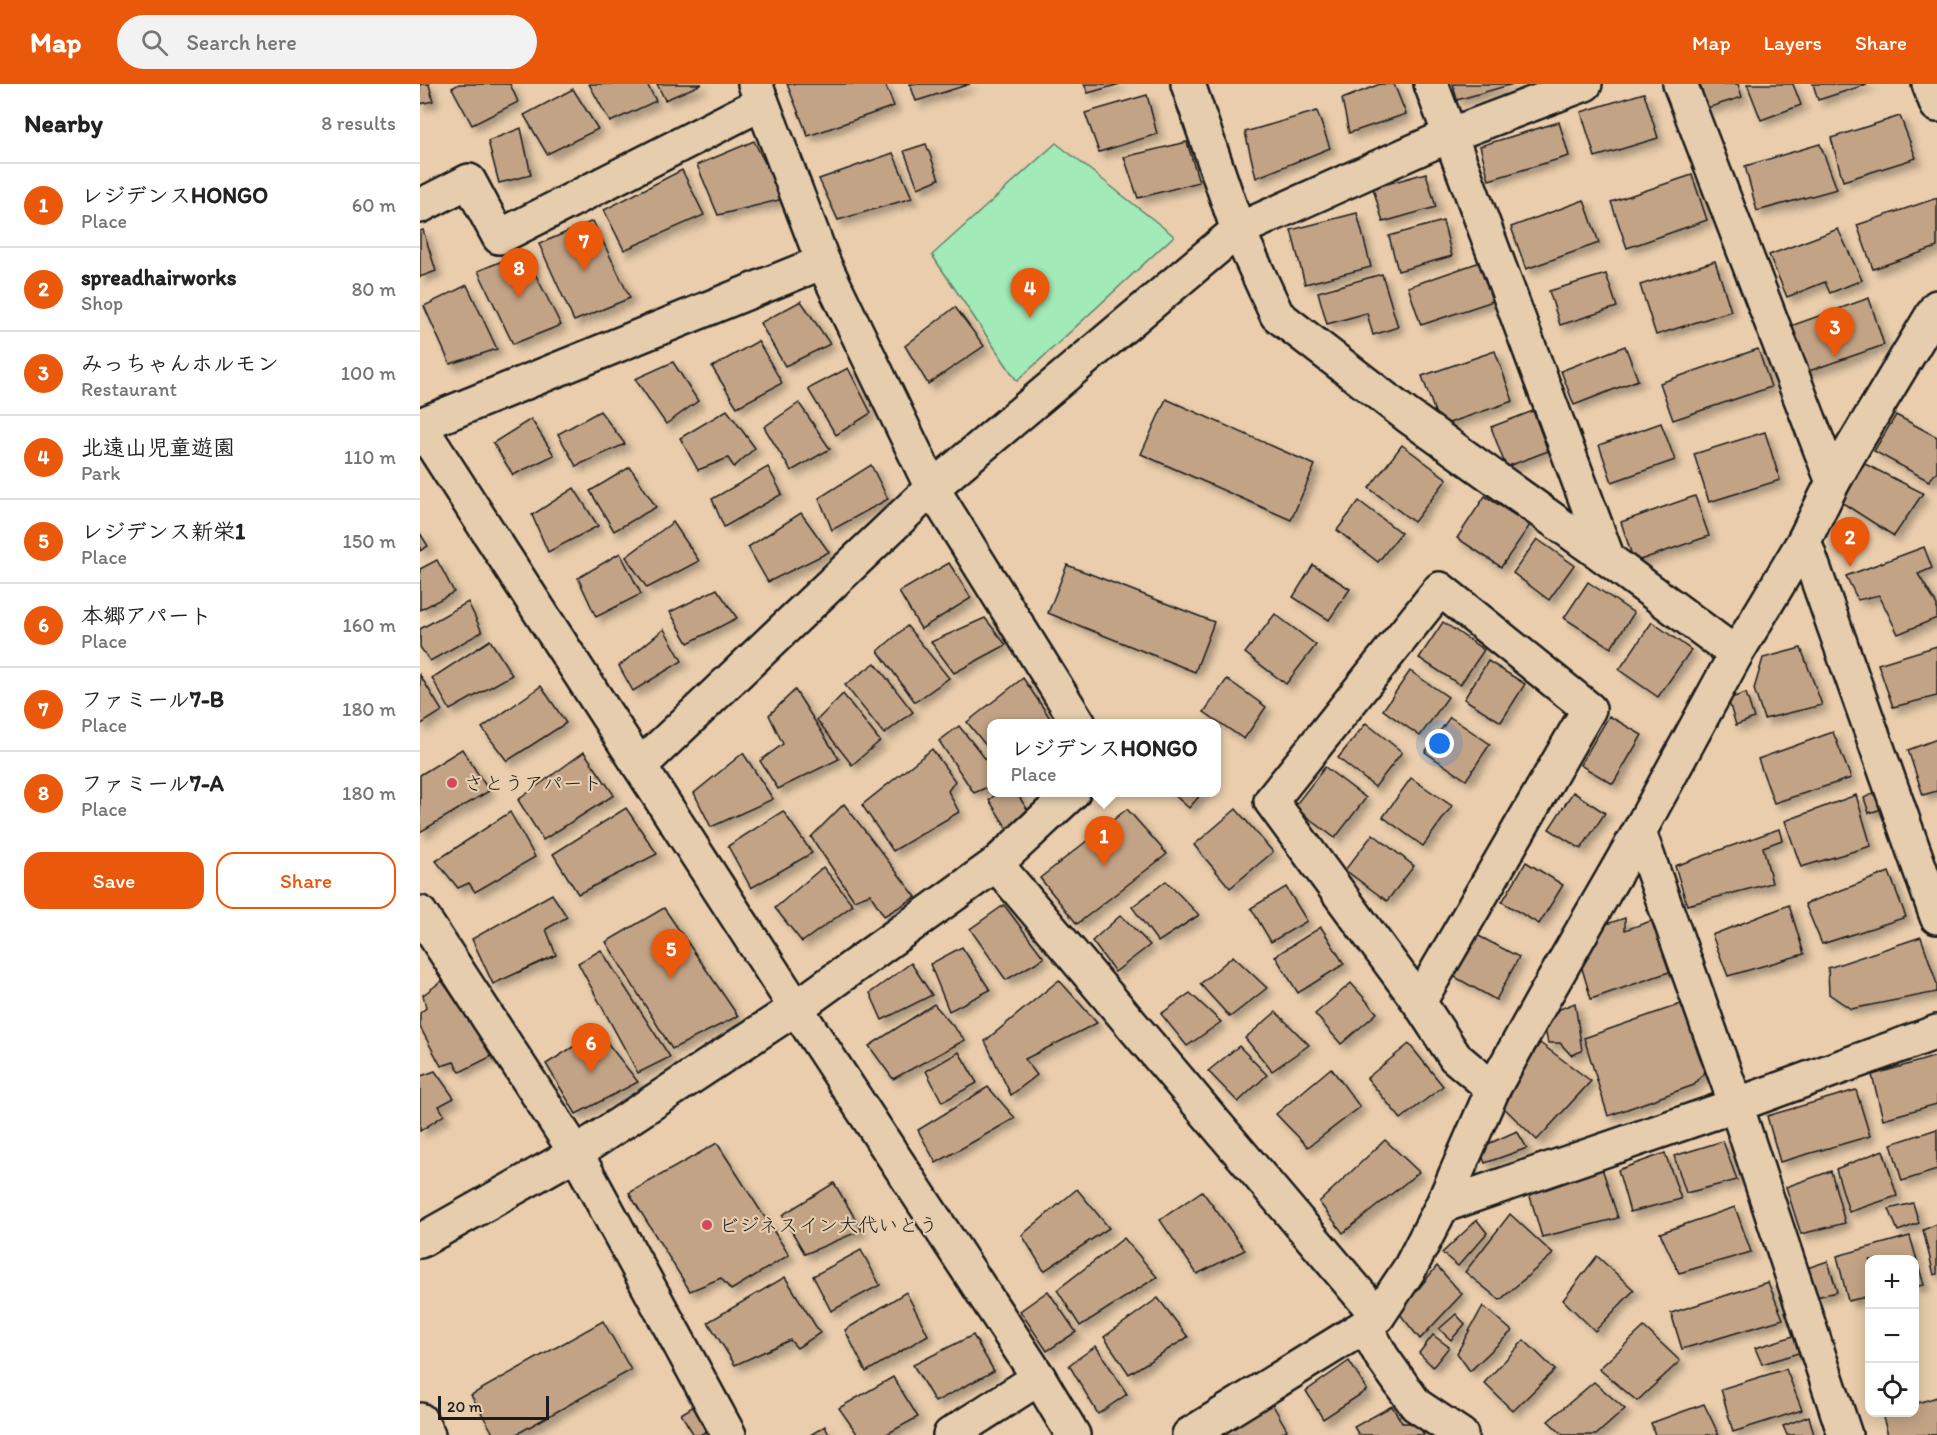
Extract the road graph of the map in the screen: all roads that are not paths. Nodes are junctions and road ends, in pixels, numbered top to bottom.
1 (1188, 84) edge
2 (1431, 84) edge
3 (1585, 84) edge
4 (1680, 84) edge
5 (1929, 84) edge
6 (758, 94) edge
7 (1937, 105) edge
8 (1450, 135) junction
9 (420, 206) edge
10 (1238, 230) junction
11 (823, 262) junction
12 (1937, 307) edge
13 (420, 426) edge
14 (1833, 482) junction
15 (932, 488) junction
16 (1804, 541) junction
17 (1608, 559) junction
18 (1736, 654) junction
19 (1076, 719) edge
20 (640, 766) junction
21 (1068, 797) edge
22 (1639, 832) junction
23 (996, 864) junction
24 (420, 913) edge
25 (1937, 917) edge
26 (1419, 1002) junction
27 (796, 1008) junction
28 (1937, 1032) edge
29 (1493, 1089) junction
30 (1736, 1105) junction
31 (576, 1153) junction
32 (1442, 1206) junction
33 (420, 1241) edge
34 (1372, 1321) junction
35 (1040, 1378) junction
36 (420, 1420) edge
37 (428, 1435) edge
38 (729, 1435) edge
39 (950, 1435) edge
40 (1073, 1435) edge
41 (1189, 1435) edge
42 (1461, 1435) edge
43 (1845, 1435) edge

1 - 10 street
2 - 8 street
3 - 8 street
4 - 14 street
5 - 7 street
6 - 9 street
6 - 11 street
8 - 10 street
8 - 17 street
10 - 15 street
10 - 17 street
11 - 13 street
11 - 15 street
12 - 14 street
13 - 20 street
14 - 16 street
15 - 19 street
15 - 20 street
16 - 18 street
16 - 25 street
17 - 18 street
18 - 22 street
20 - 27 street
21 - 23 street
22 - 29 street
22 - 30 street
23 - 27 street
23 - 34 street
24 - 31 street
26 - 26 street
26 - 29 street
27 - 31 street
27 - 35 street
28 - 30 street
29 - 32 street
30 - 32 street
30 - 43 street
31 - 33 street
31 - 38 street
32 - 34 street
34 - 41 street
34 - 42 street
35 - 39 street
35 - 40 street
36 - 37 street

